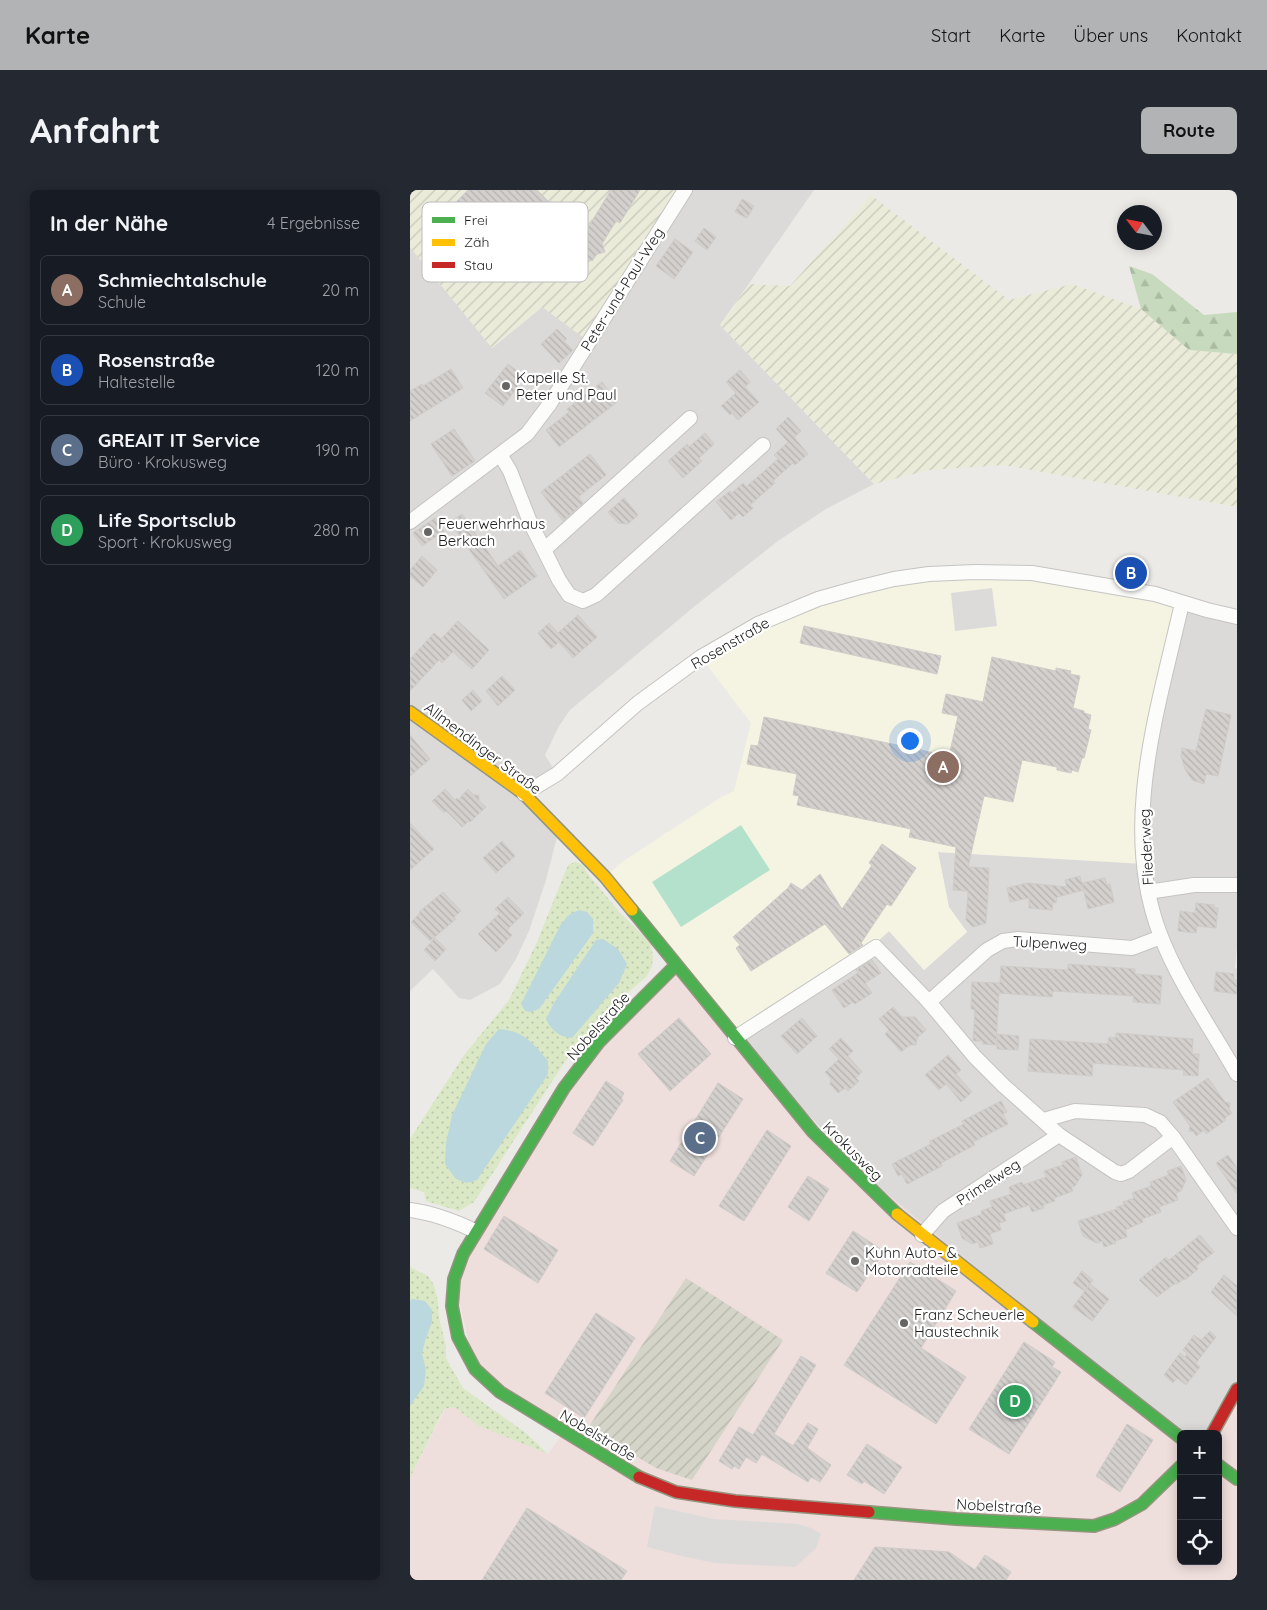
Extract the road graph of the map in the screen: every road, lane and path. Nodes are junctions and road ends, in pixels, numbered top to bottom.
1 (685, 190) edge
2 (690, 418) dead end
3 (763, 445) dead end
4 (501, 456) junction
5 (410, 522) edge
6 (545, 550) junction
7 (1182, 603) junction
8 (1237, 617) edge
9 (410, 712) edge
10 (524, 794) junction
11 (559, 829) joint
12 (1237, 885) edge
13 (1148, 892) junction
14 (1161, 937) junction
15 (676, 965) junction
16 (929, 1002) junction
17 (735, 1038) junction
18 (1237, 1074) edge
19 (1044, 1120) junction
20 (1059, 1135) junction
21 (1173, 1137) junction
22 (410, 1210) edge
23 (1237, 1228) edge
24 (475, 1231) junction
25 (922, 1235) junction
26 (1237, 1389) edge
27 (1214, 1430) edge
28 (1177, 1435) edge
29 (1222, 1468) edge
30 (1177, 1470) edge
31 (1237, 1479) edge

1 - 4 street, Peter-und-Paul-Weg
2 - 6 street
3 - 6 street
4 - 5 street, Peter-und-Paul-Weg
4 - 6 street
7 - 8 street, Rosenstraße
7 - 10 street, Rosenstraße
7 - 13 street, Fliederweg
9 - 10 street, Allmendinger Straße
10 - 11 street, Allmendinger Straße
11 - 15 street, Krokusweg
12 - 13 street
13 - 14 street, Fliederweg
14 - 16 street, Tulpenweg
14 - 18 street, Fliederweg
15 - 17 street, Krokusweg
15 - 24 street, Nobelstraße
16 - 17 street
16 - 19 street
17 - 25 street, Krokusweg
19 - 20 street
19 - 21 street
20 - 21 street
20 - 25 street, Primelweg
21 - 23 street
22 - 24 street
24 - 30 street, Nobelstraße
25 - 28 street, Krokusweg
26 - 27 street
29 - 31 street

